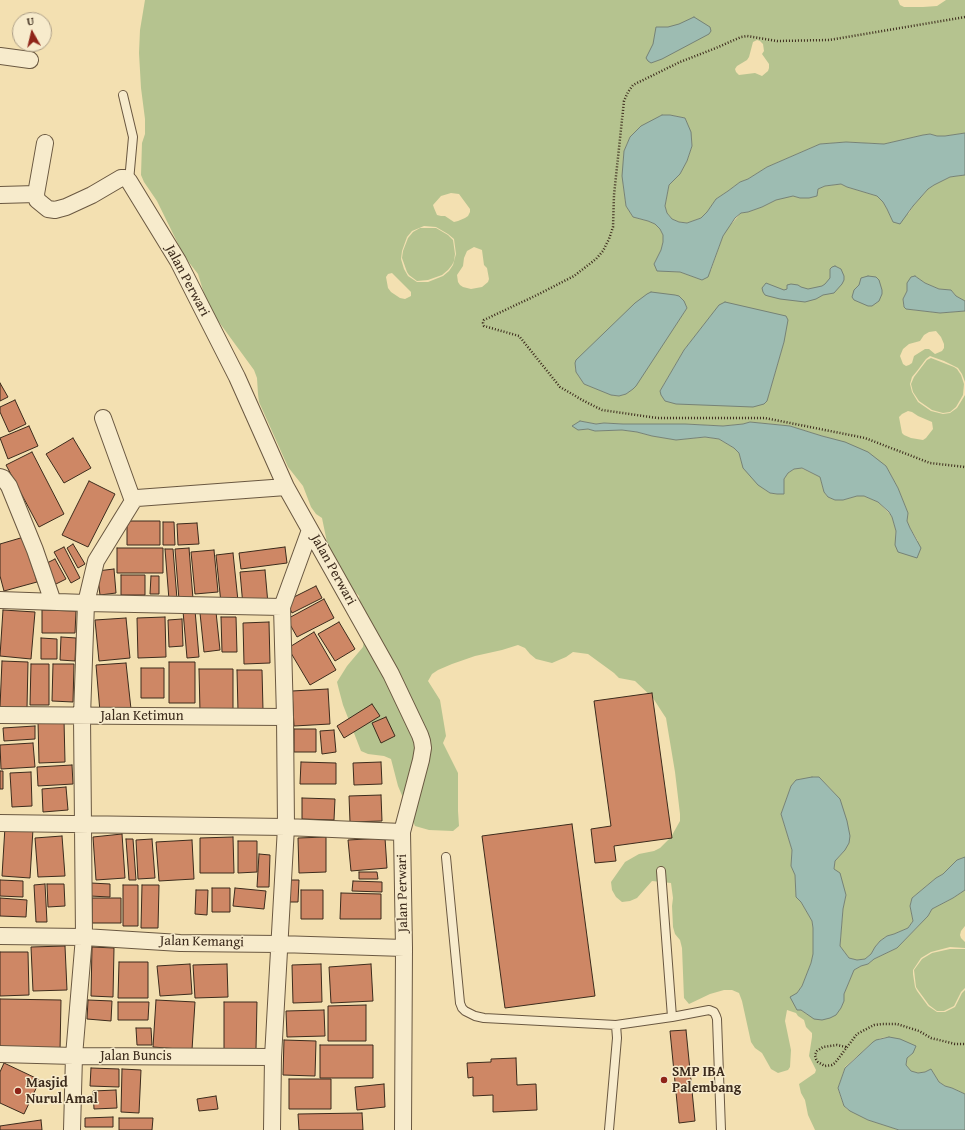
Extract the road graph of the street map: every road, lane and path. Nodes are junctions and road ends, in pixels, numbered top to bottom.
1 (965, 17) edge
2 (0, 56) edge
3 (30, 60) dead end
4 (123, 95) dead end
5 (45, 143) dead end
6 (129, 181) junction
7 (36, 194) junction
8 (0, 195) edge
9 (103, 418) dead end
10 (965, 467) edge
11 (0, 477) edge
12 (286, 487) junction
13 (133, 501) junction
14 (310, 530) junction
15 (0, 600) edge
16 (53, 602) junction
17 (86, 603) junction
18 (282, 607) junction
19 (0, 715) edge
20 (82, 716) junction
21 (285, 717) junction
22 (0, 823) edge
23 (83, 825) junction
24 (286, 827) junction
25 (402, 832) junction
26 (446, 857) dead end
27 (660, 871) dead end
28 (0, 936) edge
29 (84, 937) junction
30 (279, 944) junction
31 (404, 948) junction
32 (672, 1017) junction
33 (616, 1025) junction
34 (965, 1044) edge
35 (846, 1047) junction
36 (0, 1054) edge
37 (74, 1056) junction
38 (272, 1057) junction
39 (72, 1130) edge
40 (272, 1130) edge
41 (403, 1130) edge
42 (609, 1130) edge
43 (721, 1130) edge

1 - 10 path
2 - 3 street
4 - 6 lane
5 - 7 street
6 - 7 street
6 - 12 street, Jalan Perwari
7 - 8 street
9 - 13 street
11 - 16 street
12 - 13 street
12 - 14 street, Jalan Perwari
13 - 17 street
14 - 18 street
14 - 25 street, Jalan Perwari
15 - 16 street
16 - 17 street
17 - 18 street
17 - 20 street
18 - 21 street
19 - 20 street, Jalan Ketimun
20 - 21 street, Jalan Ketimun
20 - 23 street
21 - 24 street
22 - 23 street
23 - 24 street
23 - 29 street
24 - 25 street
24 - 30 street
25 - 31 street, Jalan Perwari
26 - 33 lane
27 - 32 lane
28 - 29 street, Jalan Kemangi
29 - 30 street, Jalan Kemangi
29 - 37 street
30 - 31 street, Jalan Kemangi
30 - 38 street
31 - 41 street, Jalan Perwari
32 - 33 lane
32 - 43 lane
33 - 42 lane
34 - 35 path
35 - 35 path
36 - 37 street, Jalan Buncis
37 - 38 street, Jalan Buncis
37 - 39 street
38 - 40 street

